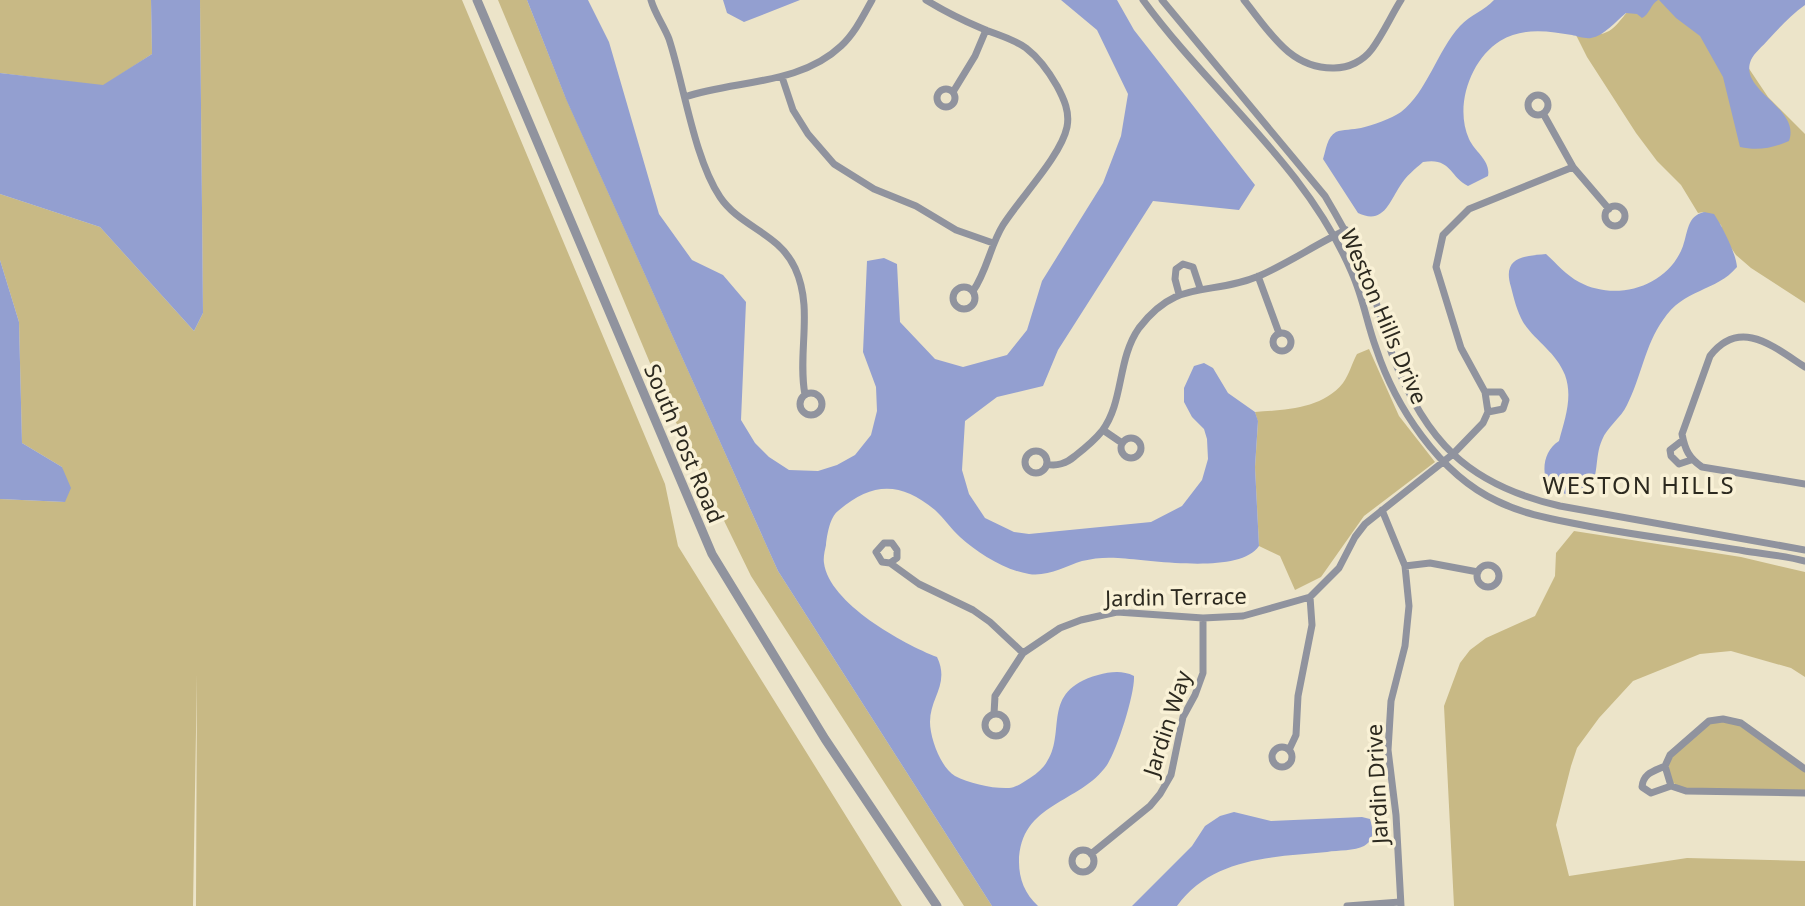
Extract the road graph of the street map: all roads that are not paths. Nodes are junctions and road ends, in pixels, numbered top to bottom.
1 (477, 0) edge
2 (651, 0) edge
3 (872, 0) edge
4 (926, 0) edge
5 (1143, 0) edge
6 (1162, 0) edge
7 (1244, 0) edge
8 (1401, 0) edge
9 (986, 30) junction
10 (782, 77) junction
11 (953, 92) dead end
12 (685, 97) junction
13 (1544, 115) dead end
14 (1573, 167) junction
15 (1609, 209) dead end
16 (1346, 230) junction
17 (1333, 236) junction
18 (993, 243) junction
19 (1258, 276) junction
20 (1200, 288) junction
21 (973, 291) dead end
22 (1179, 294) junction
23 (1279, 333) dead end
24 (1805, 367) edge
25 (1485, 392) junction
26 (805, 395) dead end
27 (1488, 412) junction
28 (1103, 430) junction
29 (1683, 440) junction
30 (1122, 443) dead end
31 (1453, 454) junction
32 (1691, 460) junction
33 (1444, 461) junction
34 (1047, 464) dead end
35 (1805, 484) edge
36 (1382, 510) junction
37 (1805, 550) edge
38 (1805, 561) edge
39 (890, 563) dead end
40 (1405, 566) junction
41 (1478, 572) dead end
42 (1310, 597) junction
43 (1203, 618) junction
44 (1023, 653) junction
45 (994, 714) dead end
46 (1289, 750) dead end
47 (1665, 766) junction
48 (1805, 769) edge
49 (1671, 786) junction
50 (1805, 793) edge
51 (1091, 854) dead end
52 (913, 873) junction
53 (1401, 904) edge
54 (928, 906) edge
55 (937, 906) edge
56 (1347, 906) edge

1 - 52 street, South Post Road
2 - 12 street
3 - 10 street
4 - 9 street
5 - 17 street, Weston Hills Drive
6 - 16 street, Weston Hills Drive
7 - 8 street
9 - 11 street
9 - 18 street
10 - 12 street
10 - 18 street
12 - 26 street
13 - 14 street
14 - 15 street
14 - 25 street
16 - 17 street
16 - 31 street, Weston Hills Drive
17 - 19 street
17 - 33 street, Weston Hills Drive
18 - 21 street
19 - 20 street
19 - 23 street
20 - 22 street
20 - 22 street
22 - 28 street
24 - 29 street
25 - 27 street
25 - 27 street, Jardin Terrace
27 - 31 street, Jardin Terrace
28 - 30 street
28 - 34 street
29 - 32 street
29 - 32 street
31 - 33 street, Jardin Terrace
31 - 37 street, Weston Hills Drive
32 - 35 street
33 - 36 street, Jardin Terrace
33 - 38 street, Weston Hills Drive
36 - 40 street, Jardin Drive
36 - 42 street, Jardin Terrace
39 - 44 street
40 - 41 street
40 - 53 street, Jardin Drive
42 - 43 street, Jardin Terrace
42 - 46 street
43 - 44 street, Jardin Terrace
43 - 51 street, Jardin Way
44 - 45 street, Jardin Terrace
47 - 48 street
47 - 49 street
47 - 49 street
49 - 50 street
52 - 54 street, South Post Road
52 - 55 street, South Post Road
53 - 56 street

